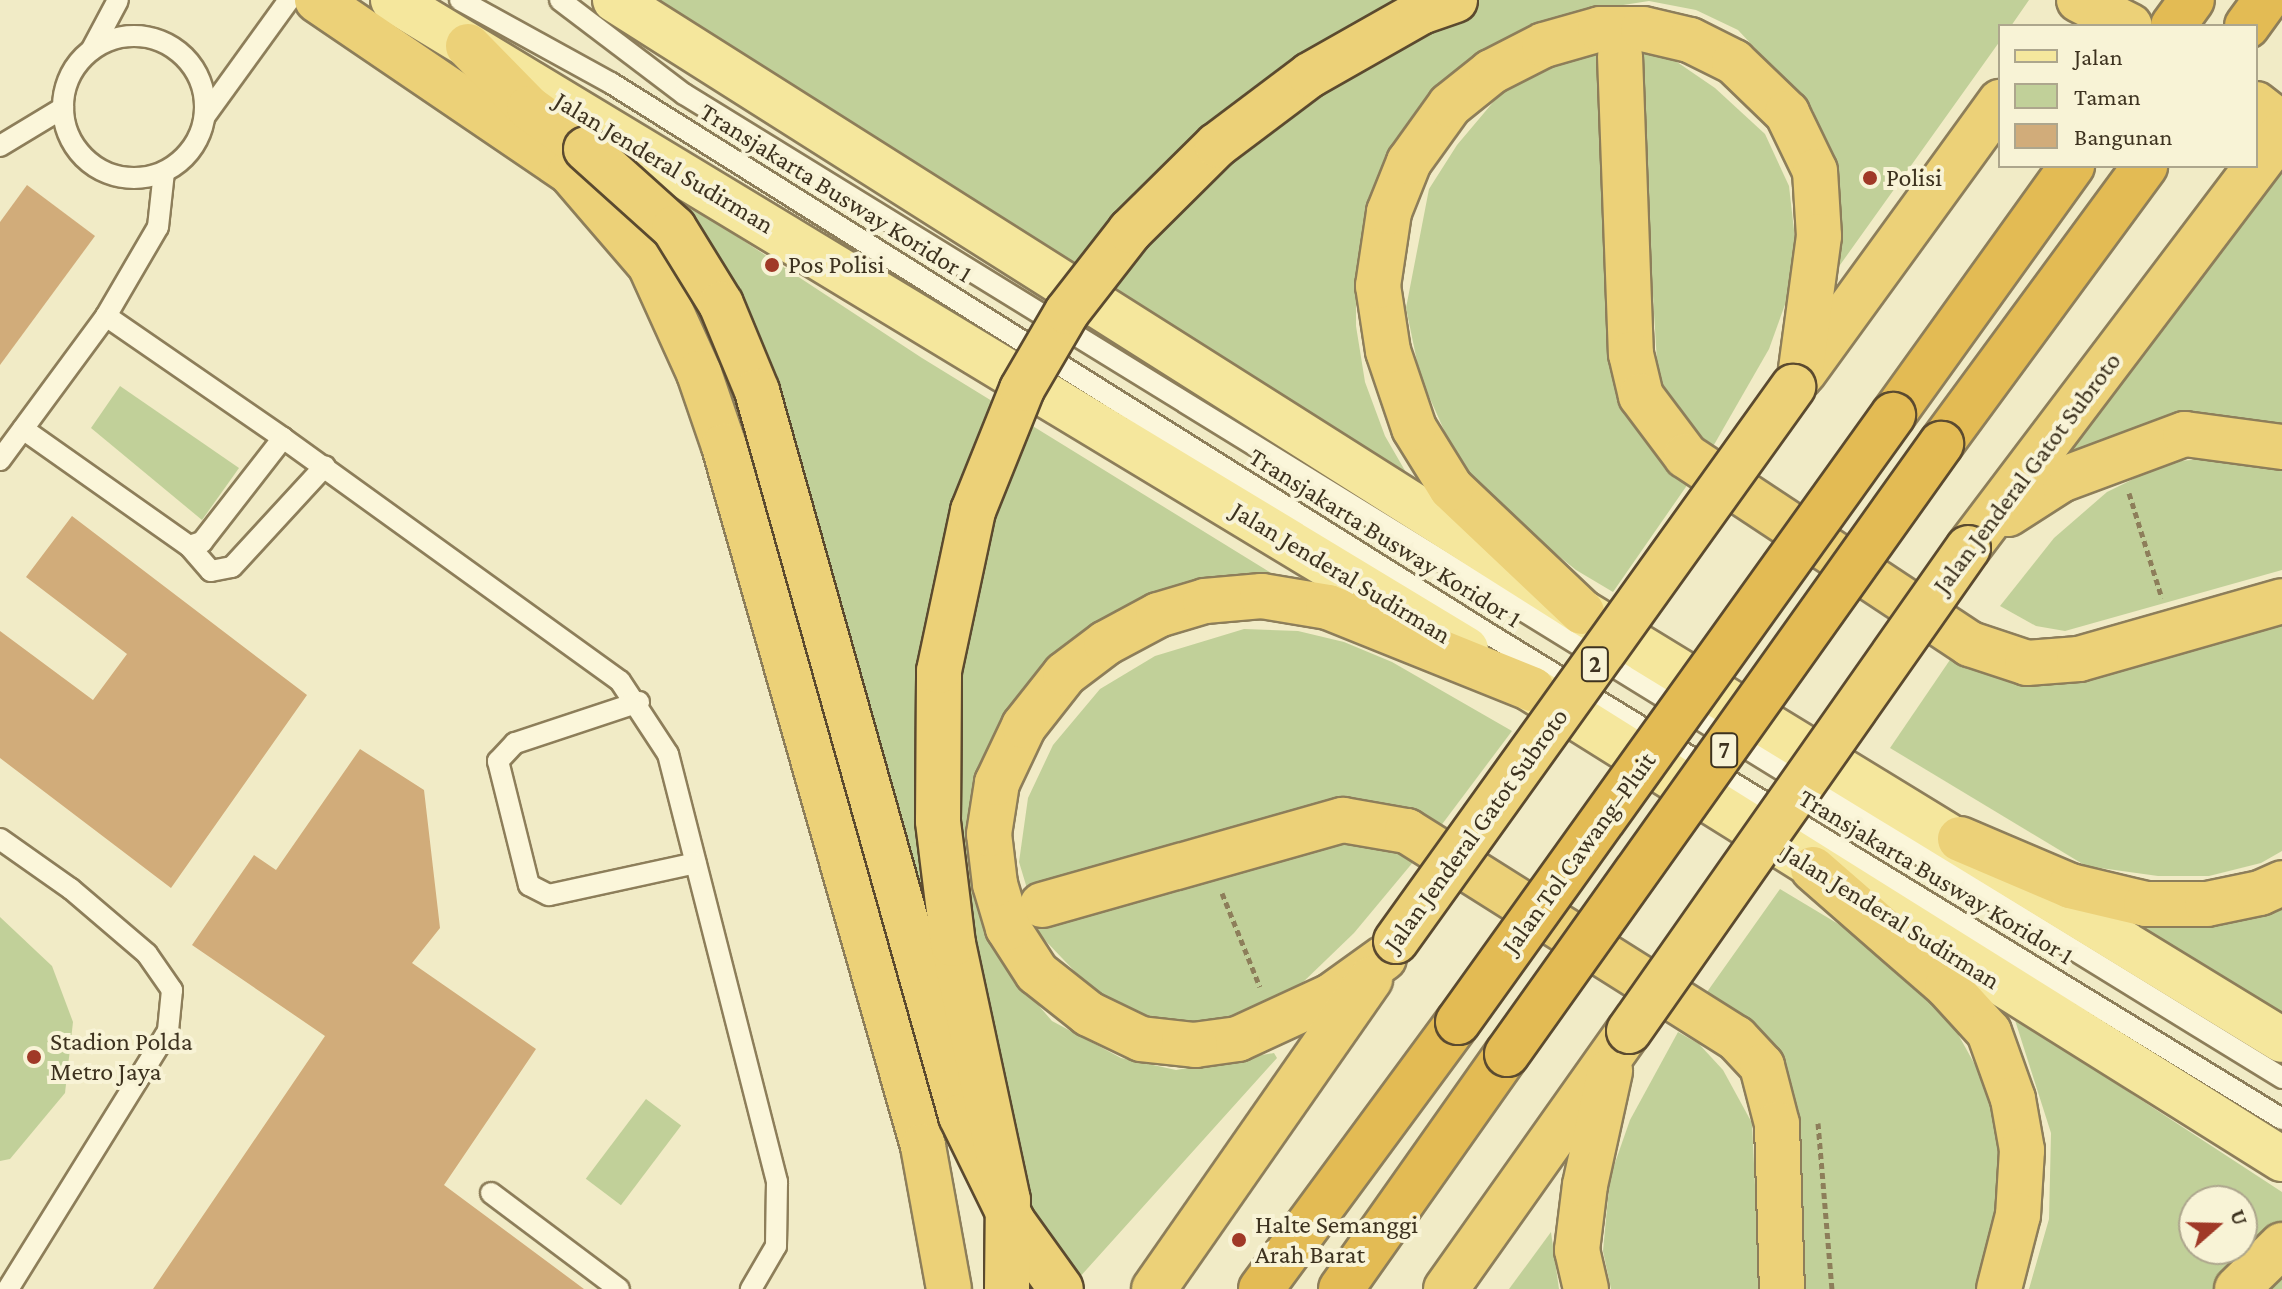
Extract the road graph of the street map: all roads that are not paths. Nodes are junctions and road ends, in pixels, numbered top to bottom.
1 (118, 0) edge
2 (289, 0) edge
3 (317, 0) edge
4 (393, 0) edge
5 (460, 0) edge
6 (560, 0) edge
7 (615, 0) edge
8 (1455, 0) edge
9 (2076, 0) edge
10 (2192, 0) edge
11 (2266, 0) edge
12 (2057, 24) edge
13 (2126, 24) edge
14 (2174, 24) edge
15 (2248, 24) edge
16 (468, 46) junction
17 (92, 49) junction
18 (1620, 56) dead end
19 (431, 82) junction
20 (1998, 105) edge
21 (2258, 106) edge
22 (63, 108) junction
23 (529, 108) junction
24 (205, 116) junction
25 (2282, 124) edge
26 (2282, 133) edge
27 (2, 141) edge
28 (2258, 165) edge
29 (2071, 168) edge
30 (2144, 168) edge
31 (2256, 168) edge
32 (164, 172) junction
33 (106, 316) junction
34 (1797, 382) junction
35 (23, 429) junction
36 (283, 438) junction
37 (2282, 447) edge
38 (0, 460) edge
39 (325, 466) junction
40 (1976, 539) junction
41 (189, 546) junction
42 (2282, 601) edge
43 (1582, 612) junction
44 (1532, 689) junction
45 (639, 702) junction
46 (0, 839) edge
47 (1960, 839) junction
48 (696, 863) junction
49 (1813, 869) junction
50 (2282, 883) edge
51 (1042, 905) dead end
52 (1390, 949) junction
53 (1622, 1040) junction
54 (2282, 1040) edge
55 (2282, 1078) edge
56 (2282, 1119) edge
57 (2282, 1159) edge
58 (491, 1193) dead end
59 (2282, 1245) edge
60 (8, 1289) edge
61 (619, 1289) edge
62 (751, 1289) edge
63 (949, 1289) edge
64 (1007, 1289) edge
65 (1061, 1289) edge
66 (1154, 1289) edge
67 (1261, 1289) edge
68 (1341, 1289) edge
69 (1446, 1289) edge
70 (1586, 1289) edge
71 (1782, 1289) edge
72 (1999, 1289) edge
73 (2237, 1289) edge

1 - 17 lane
2 - 24 lane
3 - 19 highway
4 - 16 main road, Jalan Jenderal Sudirman
5 - 56 lane, Transjakarta Busway Koridor 1
6 - 55 lane, Transjakarta Busway Koridor 1
7 - 43 main road
8 - 64 highway, bridge
9 - 12 highway
9 - 13 highway
10 - 14 highway
11 - 15 highway
16 - 23 highway
16 - 44 main road, Jalan Jenderal Sudirman
17 - 22 lane
17 - 24 lane
18 - 42 highway
19 - 23 highway
19 - 63 highway
20 - 34 highway, Jalan Jenderal Gatot Subroto / 2
21 - 25 highway
22 - 27 lane
22 - 32 lane
23 - 65 highway, bridge
24 - 32 lane
26 - 28 highway, Jalan Jenderal Gatot Subroto
29 - 67 highway, Jalan Tol Cawang–Pluit / 7, bridge
30 - 68 highway, 7, bridge
31 - 40 highway, Jalan Jenderal Gatot Subroto
32 - 33 lane
33 - 35 lane
33 - 36 lane
34 - 43 highway
34 - 52 highway, Jalan Jenderal Gatot Subroto / 2, bridge
35 - 38 lane
35 - 41 lane
36 - 39 lane
36 - 41 lane
37 - 40 highway
39 - 41 lane
39 - 45 lane
40 - 53 highway, Jalan Jenderal Gatot Subroto, bridge
43 - 47 main road
44 - 49 main road, Jalan Jenderal Sudirman
44 - 52 highway
45 - 48 lane
45 - 48 lane
46 - 60 lane
47 - 50 highway
47 - 54 main road
48 - 62 lane
49 - 57 main road, Jalan Jenderal Sudirman
49 - 72 highway
51 - 71 highway
52 - 66 highway, Jalan Jenderal Gatot Subroto / 2
53 - 69 highway, Jalan Jenderal Gatot Subroto
53 - 70 highway
58 - 61 lane
59 - 73 highway

